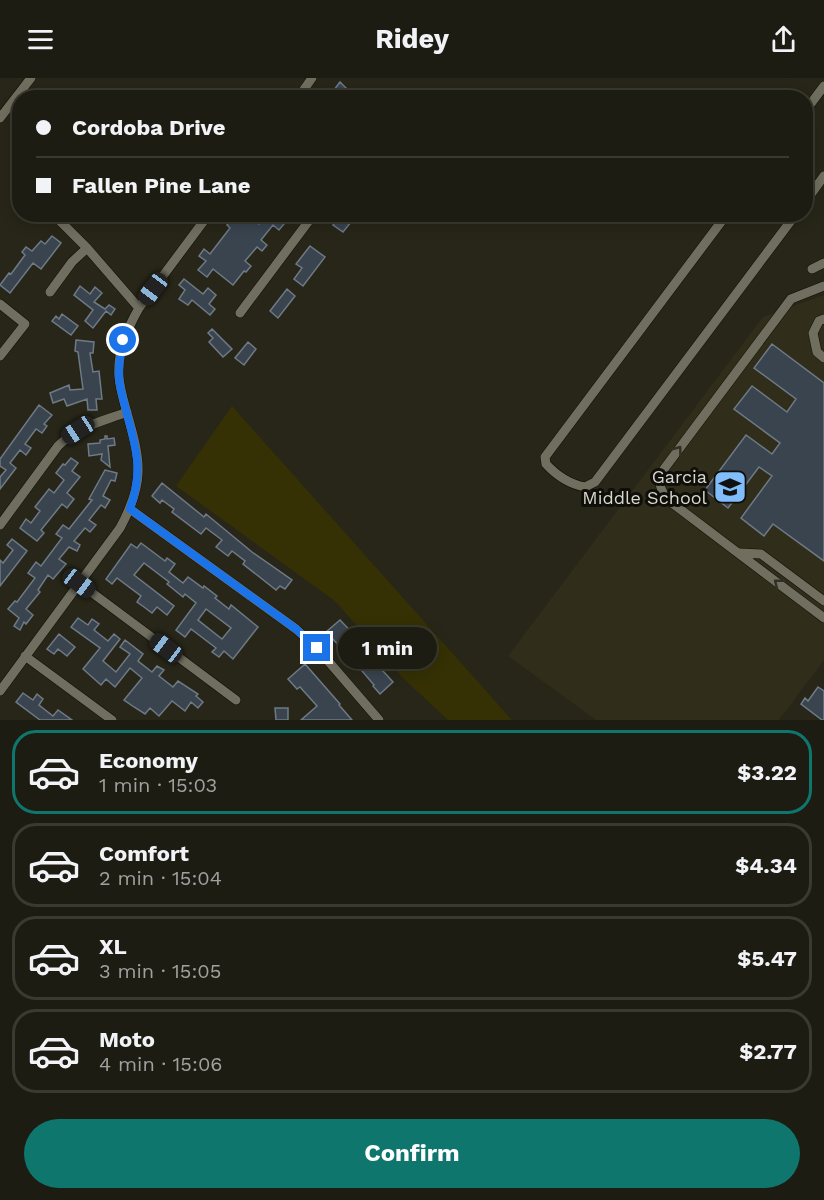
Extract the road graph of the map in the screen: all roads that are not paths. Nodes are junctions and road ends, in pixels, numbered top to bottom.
1 (31, 78) edge
2 (824, 86) edge
3 (22, 90) edge
4 (813, 101) edge
5 (12, 103) edge
6 (0, 118) edge
7 (824, 176) edge
8 (813, 191) edge
9 (61, 222) edge
10 (204, 222) edge
11 (308, 222) edge
12 (721, 222) edge
13 (789, 222) edge
14 (87, 248) junction
15 (824, 263) edge
16 (812, 269) dead end
17 (824, 286) edge
18 (50, 292) dead end
19 (0, 304) edge
20 (139, 308) junction
21 (240, 313) dead end
22 (824, 319) edge
23 (813, 333) junction
24 (824, 343) edge
25 (0, 356) edge
26 (824, 358) edge
27 (127, 412) junction
28 (130, 509) junction
29 (0, 525) edge
30 (739, 553) junction
31 (79, 583) junction
32 (824, 601) edge
33 (824, 618) edge
34 (25, 656) junction
35 (0, 691) edge
36 (236, 700) dead end
37 (112, 720) edge
38 (379, 720) edge

1 - 3 street
2 - 4 street
5 - 6 street
7 - 8 street
9 - 14 street
10 - 20 street
11 - 21 street
12 - 13 street
14 - 18 street
14 - 20 street
15 - 16 street
30 -> 17 street
19 - 25 street
20 - 27 street
22 - 23 street
23 - 24 street
23 - 26 street
27 - 28 street
27 - 29 street
28 - 31 street
28 - 38 street
30 - 32 street
33 -> 30 street
31 - 34 street
31 - 36 street
34 - 35 street
34 - 37 street

